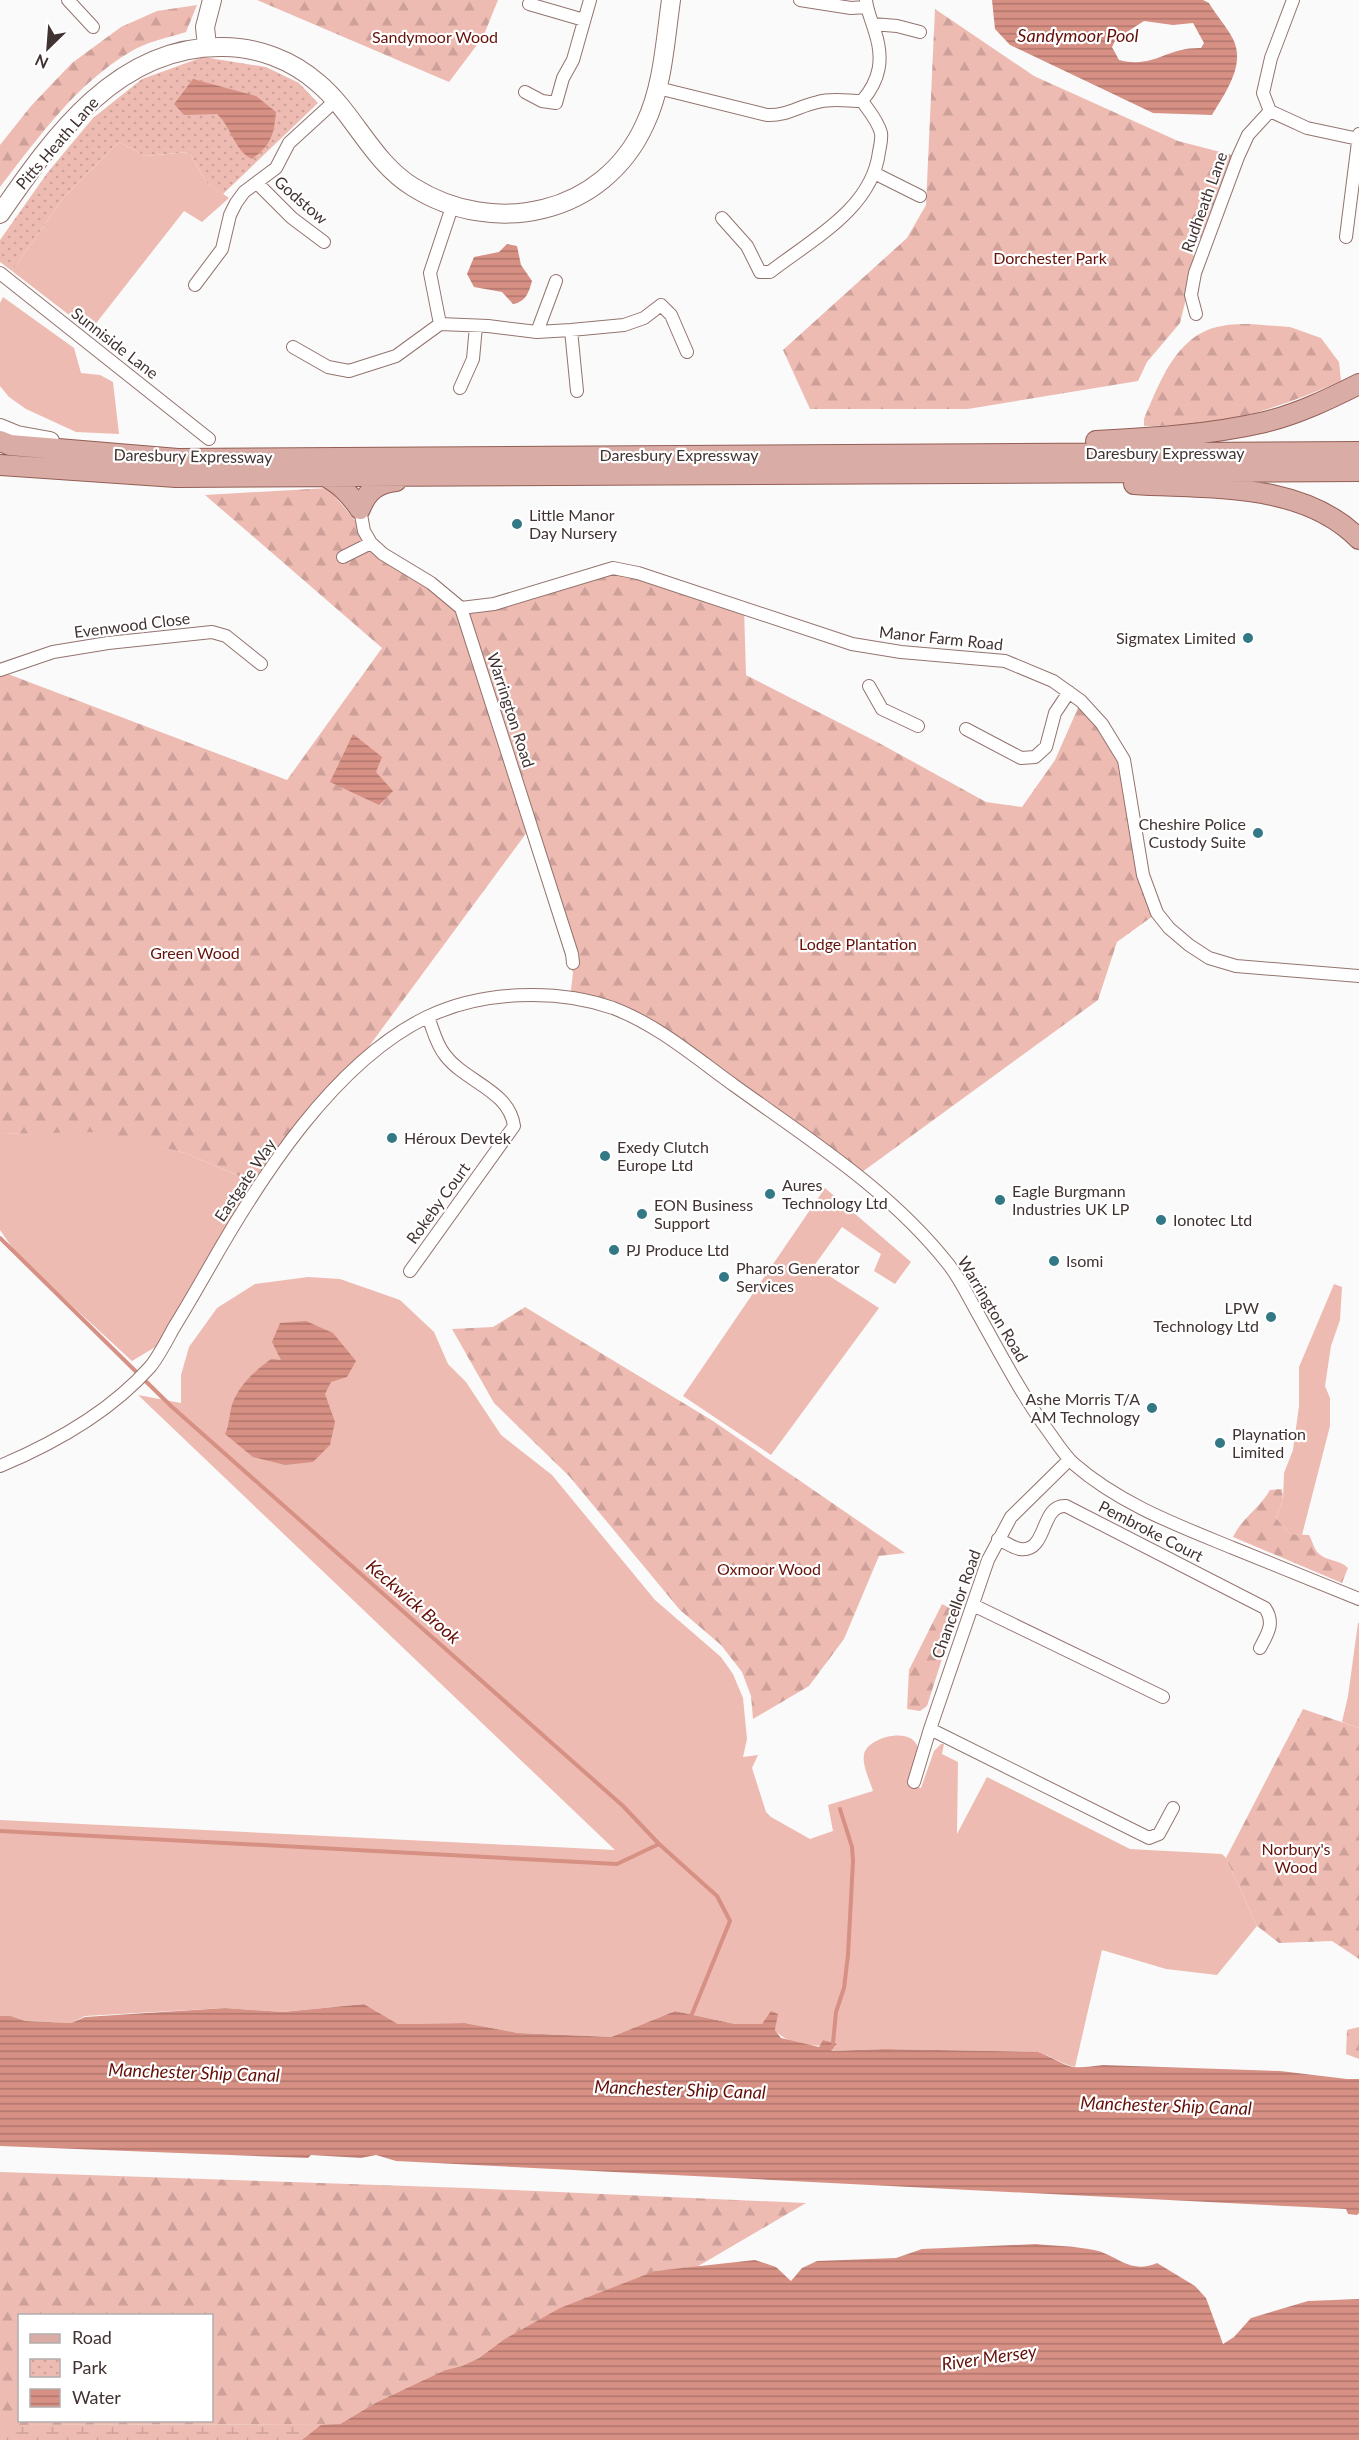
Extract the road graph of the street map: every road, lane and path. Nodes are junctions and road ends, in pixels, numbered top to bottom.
1 (68, 0) edge
2 (212, 0) edge
3 (590, 0) edge
4 (671, 0) edge
5 (800, 0) edge
6 (1293, 0) edge
7 (529, 4) dead end
8 (867, 4) edge
9 (584, 20) junction
10 (873, 24) junction
11 (93, 27) dead end
12 (920, 32) dead end
13 (207, 46) junction
14 (658, 88) junction
15 (525, 92) dead end
16 (336, 100) junction
17 (862, 101) junction
18 (1270, 111) junction
19 (1359, 137) edge
20 (874, 173) junction
21 (257, 183) junction
22 (920, 196) dead end
23 (452, 207) junction
24 (0, 214) edge
25 (722, 218) dead end
26 (1346, 237) dead end
27 (324, 242) dead end
28 (0, 273) edge
29 (556, 281) dead end
30 (195, 285) dead end
31 (1196, 314) dead end
32 (440, 324) junction
33 (476, 326) junction
34 (571, 330) junction
35 (537, 332) junction
36 (293, 347) dead end
37 (687, 352) dead end
38 (1359, 384) edge
39 (460, 388) dead end
40 (577, 392) dead end
41 (0, 428) edge
42 (209, 439) dead end
43 (0, 441) edge
44 (1359, 452) edge
45 (902, 454) junction
46 (125, 456) junction
47 (0, 465) edge
48 (1359, 471) edge
49 (983, 473) junction
50 (473, 474) junction
51 (322, 475) junction
52 (360, 509) junction
53 (1359, 539) edge
54 (371, 543) junction
55 (343, 557) dead end
56 (461, 608) junction
57 (261, 664) dead end
58 (0, 670) edge
59 (868, 686) dead end
60 (1069, 692) junction
61 (918, 726) dead end
62 (966, 729) dead end
63 (573, 963) dead end
64 (1359, 976) edge
65 (570, 998) joint
66 (428, 1017) junction
67 (410, 1271) dead end
68 (1069, 1460) junction
69 (0, 1466) edge
70 (998, 1539) junction
71 (1359, 1599) edge
72 (973, 1605) junction
73 (1260, 1648) dead end
74 (1163, 1698) dead end
75 (930, 1729) junction
76 (914, 1782) dead end
77 (1173, 1808) dead end

1 - 11 street
2 - 13 street
3 - 9 street
4 - 14 street, Pitts Heath Lane
5 - 8 street
6 - 18 street
7 - 9 street
8 - 10 street
9 - 15 street
10 - 12 street
10 - 17 street
13 - 16 street, Pitts Heath Lane
13 - 24 street, Pitts Heath Lane
14 - 17 street
14 - 23 street, Pitts Heath Lane
16 - 21 street, Godstow
16 - 23 street, Pitts Heath Lane
17 - 20 street
18 - 19 street
18 - 31 street, Rudheath Lane
19 - 26 street
20 - 22 street
20 - 25 street
21 - 27 street, Godstow
21 - 30 street, Godstow
23 - 32 street
28 - 42 street, Sunniside Lane
29 - 35 street
32 - 33 street
32 - 36 street
33 - 35 street
33 - 39 street
34 - 35 street
34 - 37 street
34 - 40 street
38 - 45 main road
41 - 46 street
43 - 46 main road, Daresbury Expressway
44 - 45 main road, Daresbury Expressway
45 - 46 main road, Daresbury Expressway
47 - 51 main road, Daresbury Expressway
48 - 49 main road, Daresbury Expressway
49 - 50 main road, Daresbury Expressway
49 - 53 main road
50 - 51 main road, Daresbury Expressway
50 - 52 main road
51 - 52 main road
52 - 54 street
54 - 55 street
54 - 56 street
56 - 60 street, Manor Farm Road
56 - 63 street, Warrington Road
57 - 58 street, Evenwood Close
59 - 61 street
60 - 62 street
60 - 64 street, Manor Farm Road
65 - 66 street, Eastgate Way
65 - 68 street, Warrington Road
66 - 67 street, Rokeby Court
66 - 69 street, Eastgate Way
68 - 70 street, Chancellor Road
68 - 71 street, Warrington Road
70 - 72 street, Chancellor Road
70 - 73 street, Pembroke Court
72 - 74 street
72 - 75 street, Chancellor Road
75 - 76 street, Chancellor Road
75 - 77 street

